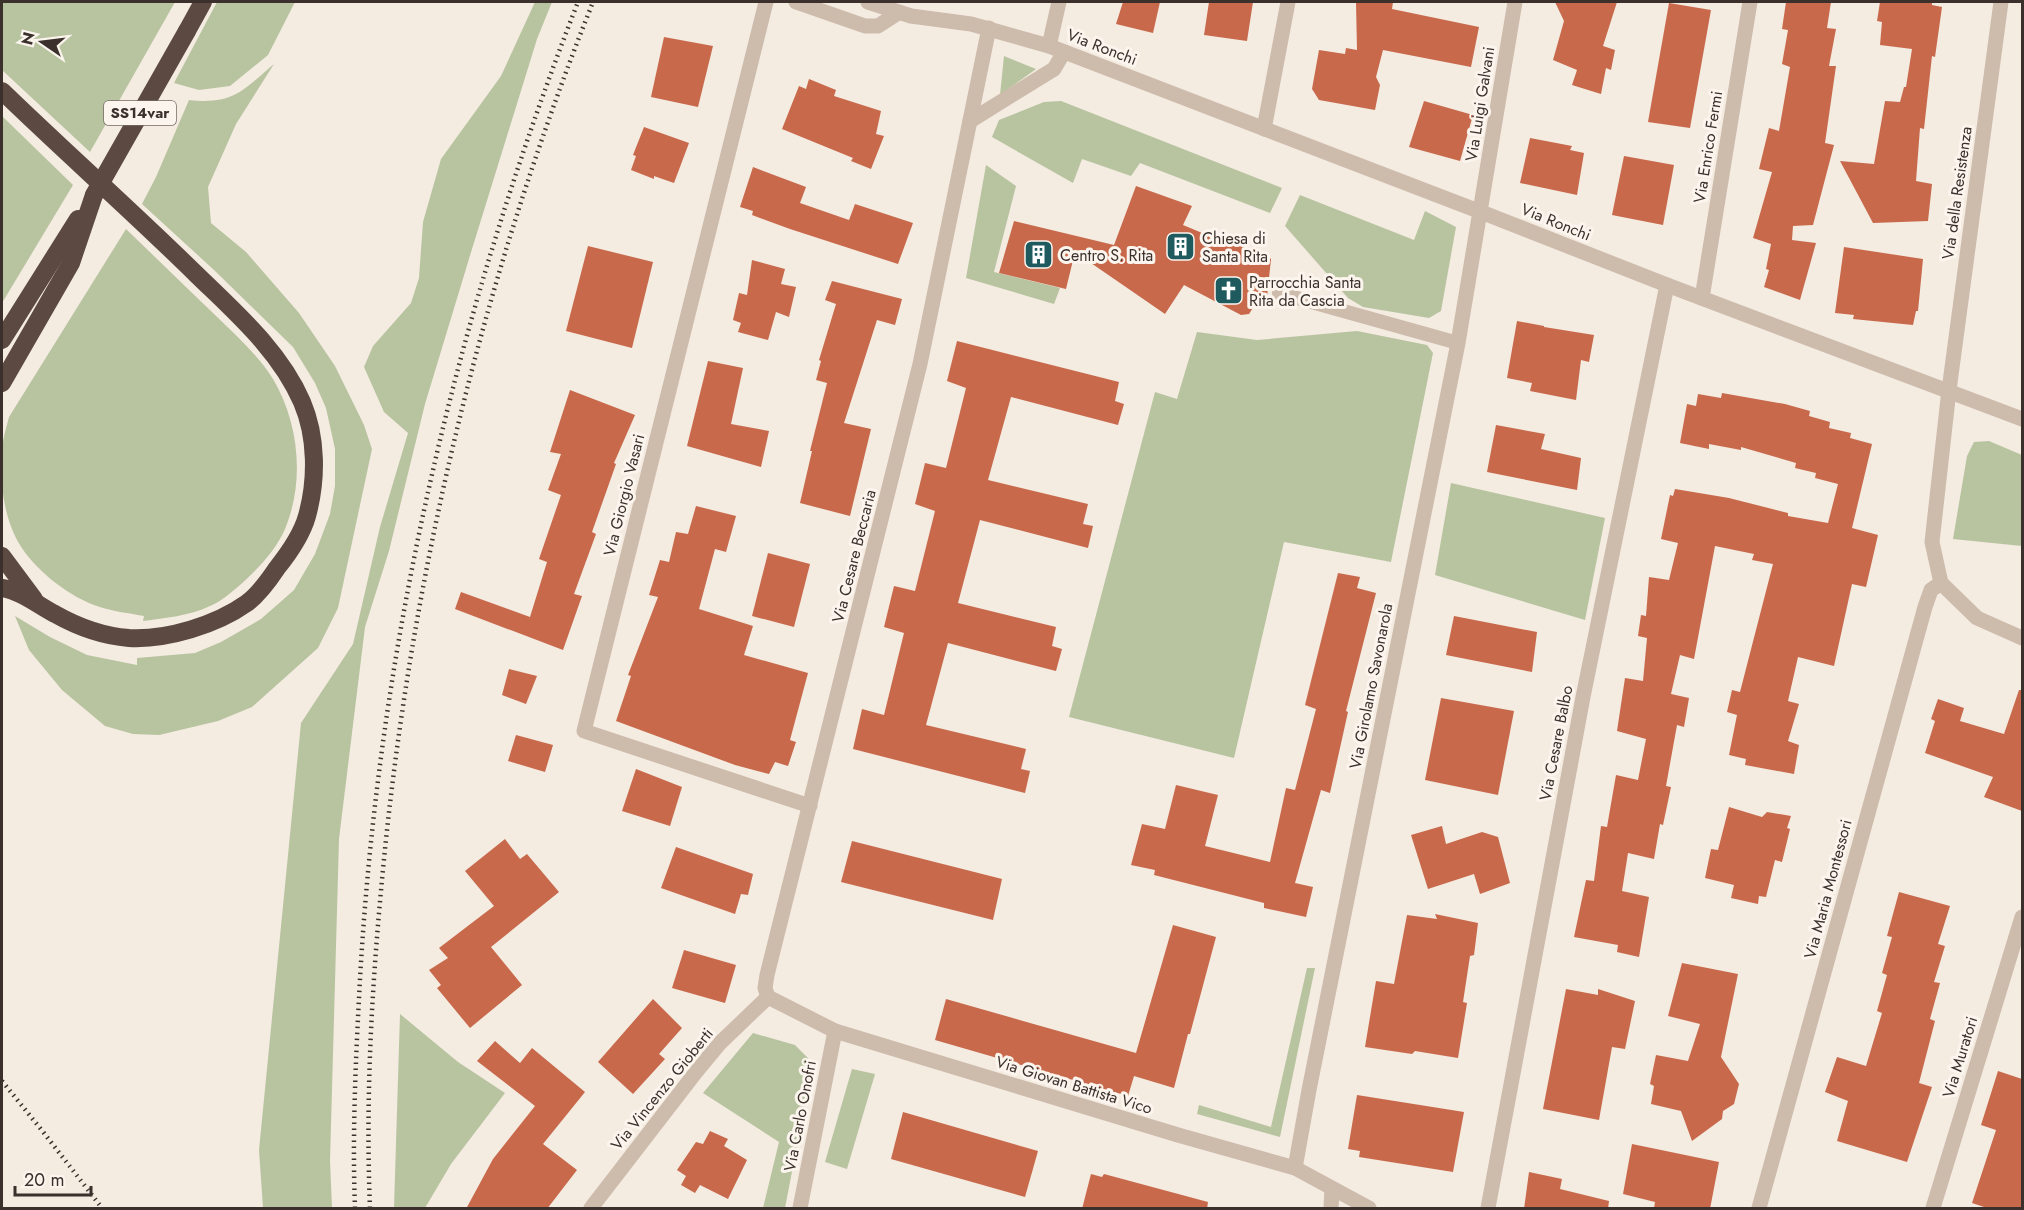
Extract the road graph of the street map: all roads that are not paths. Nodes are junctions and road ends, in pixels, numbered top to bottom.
1 (203, 2) edge
2 (765, 2) edge
3 (796, 2) edge
4 (868, 2) edge
5 (1059, 2) edge
6 (1288, 2) edge
7 (1515, 2) edge
8 (1750, 2) edge
9 (2001, 2) edge
10 (898, 7) edge
11 (989, 28) junction
12 (1056, 49) junction
13 (2, 91) edge
14 (970, 121) junction
15 (1264, 129) junction
16 (94, 195) junction
17 (1481, 212) junction
18 (1666, 285) junction
19 (1279, 293) dead end
20 (1702, 298) junction
21 (2, 340) edge
22 (1458, 343) junction
23 (2, 384) edge
24 (1949, 390) junction
25 (2022, 419) edge
26 (2, 556) edge
27 (1941, 583) junction
28 (2, 588) edge
29 (37, 603) junction
30 (2022, 638) edge
31 (810, 806) junction
32 (2022, 917) edge
33 (768, 997) junction
34 (835, 1031) junction
35 (1295, 1168) junction
36 (1332, 1189) junction
37 (591, 1209) edge
38 (800, 1209) edge
39 (1331, 1209) edge
40 (1369, 1209) edge
41 (1488, 1209) edge
42 (1759, 1209) edge
43 (1934, 1209) edge

1 - 16 highway, SS14var, bridge
2 - 31 street, Via Giorgio Vasari
3 - 10 street
4 - 10 street, Via Ronchi
5 - 12 street
6 - 15 street
7 - 17 street, Via Luigi Galvani
8 - 20 street, Via Enrico Fermi
9 - 24 street, Via della Resistenza
10 - 11 street, Via Ronchi
11 - 12 street, Via Ronchi
11 - 14 street, Via Cesare Beccaria
12 - 14 street
12 - 15 street, Via Ronchi
13 - 29 highway
14 - 31 street, Via Cesare Beccaria
15 - 17 street, Via Ronchi
16 - 21 highway, SS14var
16 - 23 highway
17 - 18 street, Via Ronchi
17 - 22 street, Via Girolamo Savonarola
18 - 20 street, Via Ronchi
18 - 41 street, Via Cesare Balbo
19 - 22 lane
20 - 24 street, Via Ronchi
22 - 35 street, Via Girolamo Savonarola
24 - 25 street, Via Ronchi
24 - 27 street
26 - 29 highway
27 - 30 street
27 - 42 street, Via Maria Montessori
28 - 29 highway
31 - 33 street, Via Cesare Beccaria
32 - 43 street, Via Muratori
33 - 34 street, Via Giovan Battista Vico
33 - 37 street, Via Vincenzo Gioberti
34 - 35 street, Via Giovan Battista Vico
34 - 38 street, Via Carlo Onofri
35 - 36 street, Via Giovan Battista Vico
36 - 39 street
36 - 40 street, Via Giovan Battista Vico

